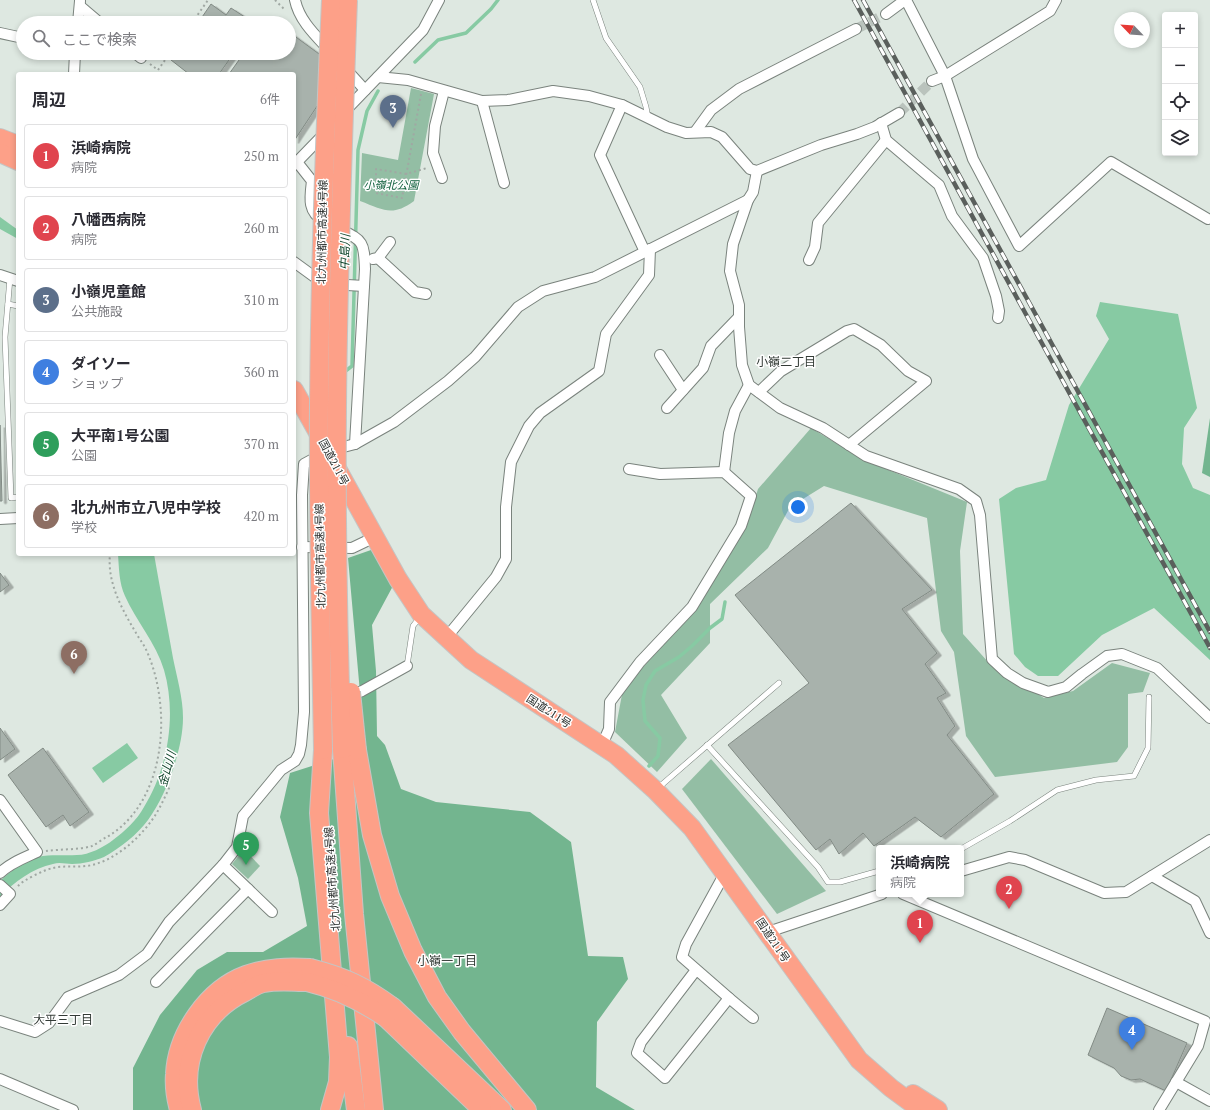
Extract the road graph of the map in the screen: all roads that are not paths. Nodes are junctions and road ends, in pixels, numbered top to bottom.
1 (295, 0) edge
2 (331, 0) edge
3 (348, 0) edge
4 (593, 0) edge
5 (906, 0) edge
6 (1056, 0) edge
7 (436, 1) edge
8 (80, 3) edge
9 (886, 14) tunnel mouth
10 (79, 16) edge
11 (93, 16) edge
12 (856, 29) tunnel mouth
13 (0, 33) edge
14 (16, 36) edge
15 (75, 60) edge
16 (74, 72) edge
17 (378, 76) junction
18 (945, 76) junction
19 (932, 81) tunnel mouth
20 (365, 90) junction
21 (444, 91) junction
22 (482, 101) junction
23 (622, 105) junction
24 (899, 113) tunnel mouth
25 (648, 119) junction
26 (881, 123) junction
27 (695, 132) junction
28 (0, 138) edge
29 (886, 140) junction
30 (16, 144) edge
31 (0, 153) edge
32 (16, 160) edge
33 (296, 164) edge
34 (757, 171) junction
35 (442, 178) dead end
36 (504, 183) dead end
37 (748, 200) junction
38 (1208, 219) dead end
39 (390, 242) dead end
40 (648, 250) junction
41 (378, 258) junction
42 (810, 260) dead end
43 (365, 261) junction
44 (296, 263) edge
45 (9, 278) edge
46 (362, 286) junction
47 (426, 294) dead end
48 (8, 304) junction
49 (16, 306) edge
50 (739, 317) junction
51 (998, 318) dead end
52 (3, 337) edge
53 (660, 355) dead end
54 (749, 385) junction
55 (683, 390) junction
56 (759, 392) junction
57 (296, 395) edge
58 (667, 408) dead end
59 (355, 444) junction
60 (849, 445) junction
61 (328, 451) junction
62 (629, 469) dead end
63 (724, 472) junction
64 (16, 497) edge
65 (16, 518) edge
66 (0, 519) edge
67 (375, 537) junction
68 (302, 547) junction
69 (421, 614) junction
70 (446, 638) junction
71 (407, 666) joint
72 (779, 684) dead end
73 (1149, 697) dead end
74 (304, 712) junction
75 (1210, 718) edge
76 (602, 745) junction
77 (707, 745) junction
78 (324, 750) junction
79 (349, 750) junction
80 (655, 790) junction
81 (0, 800) edge
82 (1210, 840) edge
83 (964, 846) edge
84 (223, 865) junction
85 (964, 870) edge
86 (876, 872) edge
87 (0, 873) edge
88 (725, 873) junction
89 (1152, 876) junction
90 (248, 888) junction
91 (6, 890) edge
92 (876, 896) edge
93 (910, 897) edge
94 (0, 905) edge
95 (272, 912) dead end
96 (768, 932) junction
97 (1210, 933) edge
98 (696, 970) junction
99 (308, 975) junction
100 (156, 982) dead end
101 (730, 998) junction
102 (389, 1013) junction
103 (827, 1017) junction
104 (753, 1018) dead end
105 (0, 1021) edge
106 (859, 1060) junction
107 (0, 1079) edge
108 (1176, 1082) junction
109 (1210, 1101) edge
110 (73, 1110) edge
111 (179, 1110) edge
112 (192, 1110) edge
113 (330, 1110) edge
114 (356, 1110) edge
115 (374, 1110) edge
116 (482, 1110) edge
117 (502, 1110) edge
118 (527, 1110) edge
119 (909, 1110) edge
120 (921, 1110) edge
121 (938, 1110) edge
122 (1159, 1110) edge

1 - 20 street
2 - 78 highway, 北九州都市高速4号線, bridge
3 - 79 highway, 北九州都市高速4号線, bridge
4 - 25 lane
5 - 9 street
5 - 18 street
6 - 18 street
7 - 17 street
8 - 10 street
8 - 11 street
12 - 27 street
13 - 14 street
15 - 16 street
17 - 20 street
17 - 21 street
18 - 19 street
18 - 38 street
20 - 33 street
21 - 22 street
21 - 35 street
22 - 23 street
22 - 36 street
23 - 25 street
23 - 40 street
24 - 26 street
25 - 27 street
26 - 29 street
26 - 34 street
27 - 34 street
28 - 30 highway
29 - 42 street
29 - 51 street
31 - 32 highway
33 - 43 street
34 - 37 street
37 - 40 street
37 - 50 street
39 - 41 street
40 - 59 street
40 - 70 street
41 - 43 street
41 - 47 street
43 - 46 street
44 - 46 street
45 - 48 lane
46 - 59 street
48 - 49 lane
48 - 52 lane
50 - 54 street
50 - 55 street
52 - 64 lane
53 - 55 street
54 - 56 street
54 - 63 street
55 - 58 street
56 - 60 street
56 - 60 street
57 - 61 highway, 国道211号
59 - 61 street
60 - 75 street
61 - 67 highway, 国道211号
61 - 68 street
62 - 63 street
63 - 76 street
65 - 66 street
67 - 68 street
67 - 69 highway, 国道211号
68 - 74 street
69 - 70 highway, 国道211号
69 - 71 lane
70 - 76 highway, 国道211号
71 - 74 street
72 - 77 lane
73 - 83 lane
74 - 84 street
76 - 80 highway, 国道211号
77 - 80 lane
77 - 86 lane
78 - 113 highway
78 - 114 highway, 北九州都市高速4号線
79 - 115 highway, 北九州都市高速4号線
79 - 118 highway
80 - 88 highway, 国道211号
81 - 87 street
82 - 89 street
84 - 90 street
84 - 105 street
85 - 89 street
88 - 96 highway, 国道211号
88 - 98 street
89 - 97 street
90 - 95 street
90 - 100 street
91 - 94 street
92 - 96 street
93 - 108 street
96 - 103 highway, 国道211号
98 - 101 street
98 - 101 street
99 - 102 highway, bridge
99 - 111 highway
99 - 112 highway
101 - 104 street
102 - 116 highway
102 - 117 highway
103 - 106 highway, 国道211号
103 - 121 highway, 国道211号
106 - 119 highway
106 - 120 highway, 国道211号
107 - 110 street
108 - 109 street
108 - 122 street

